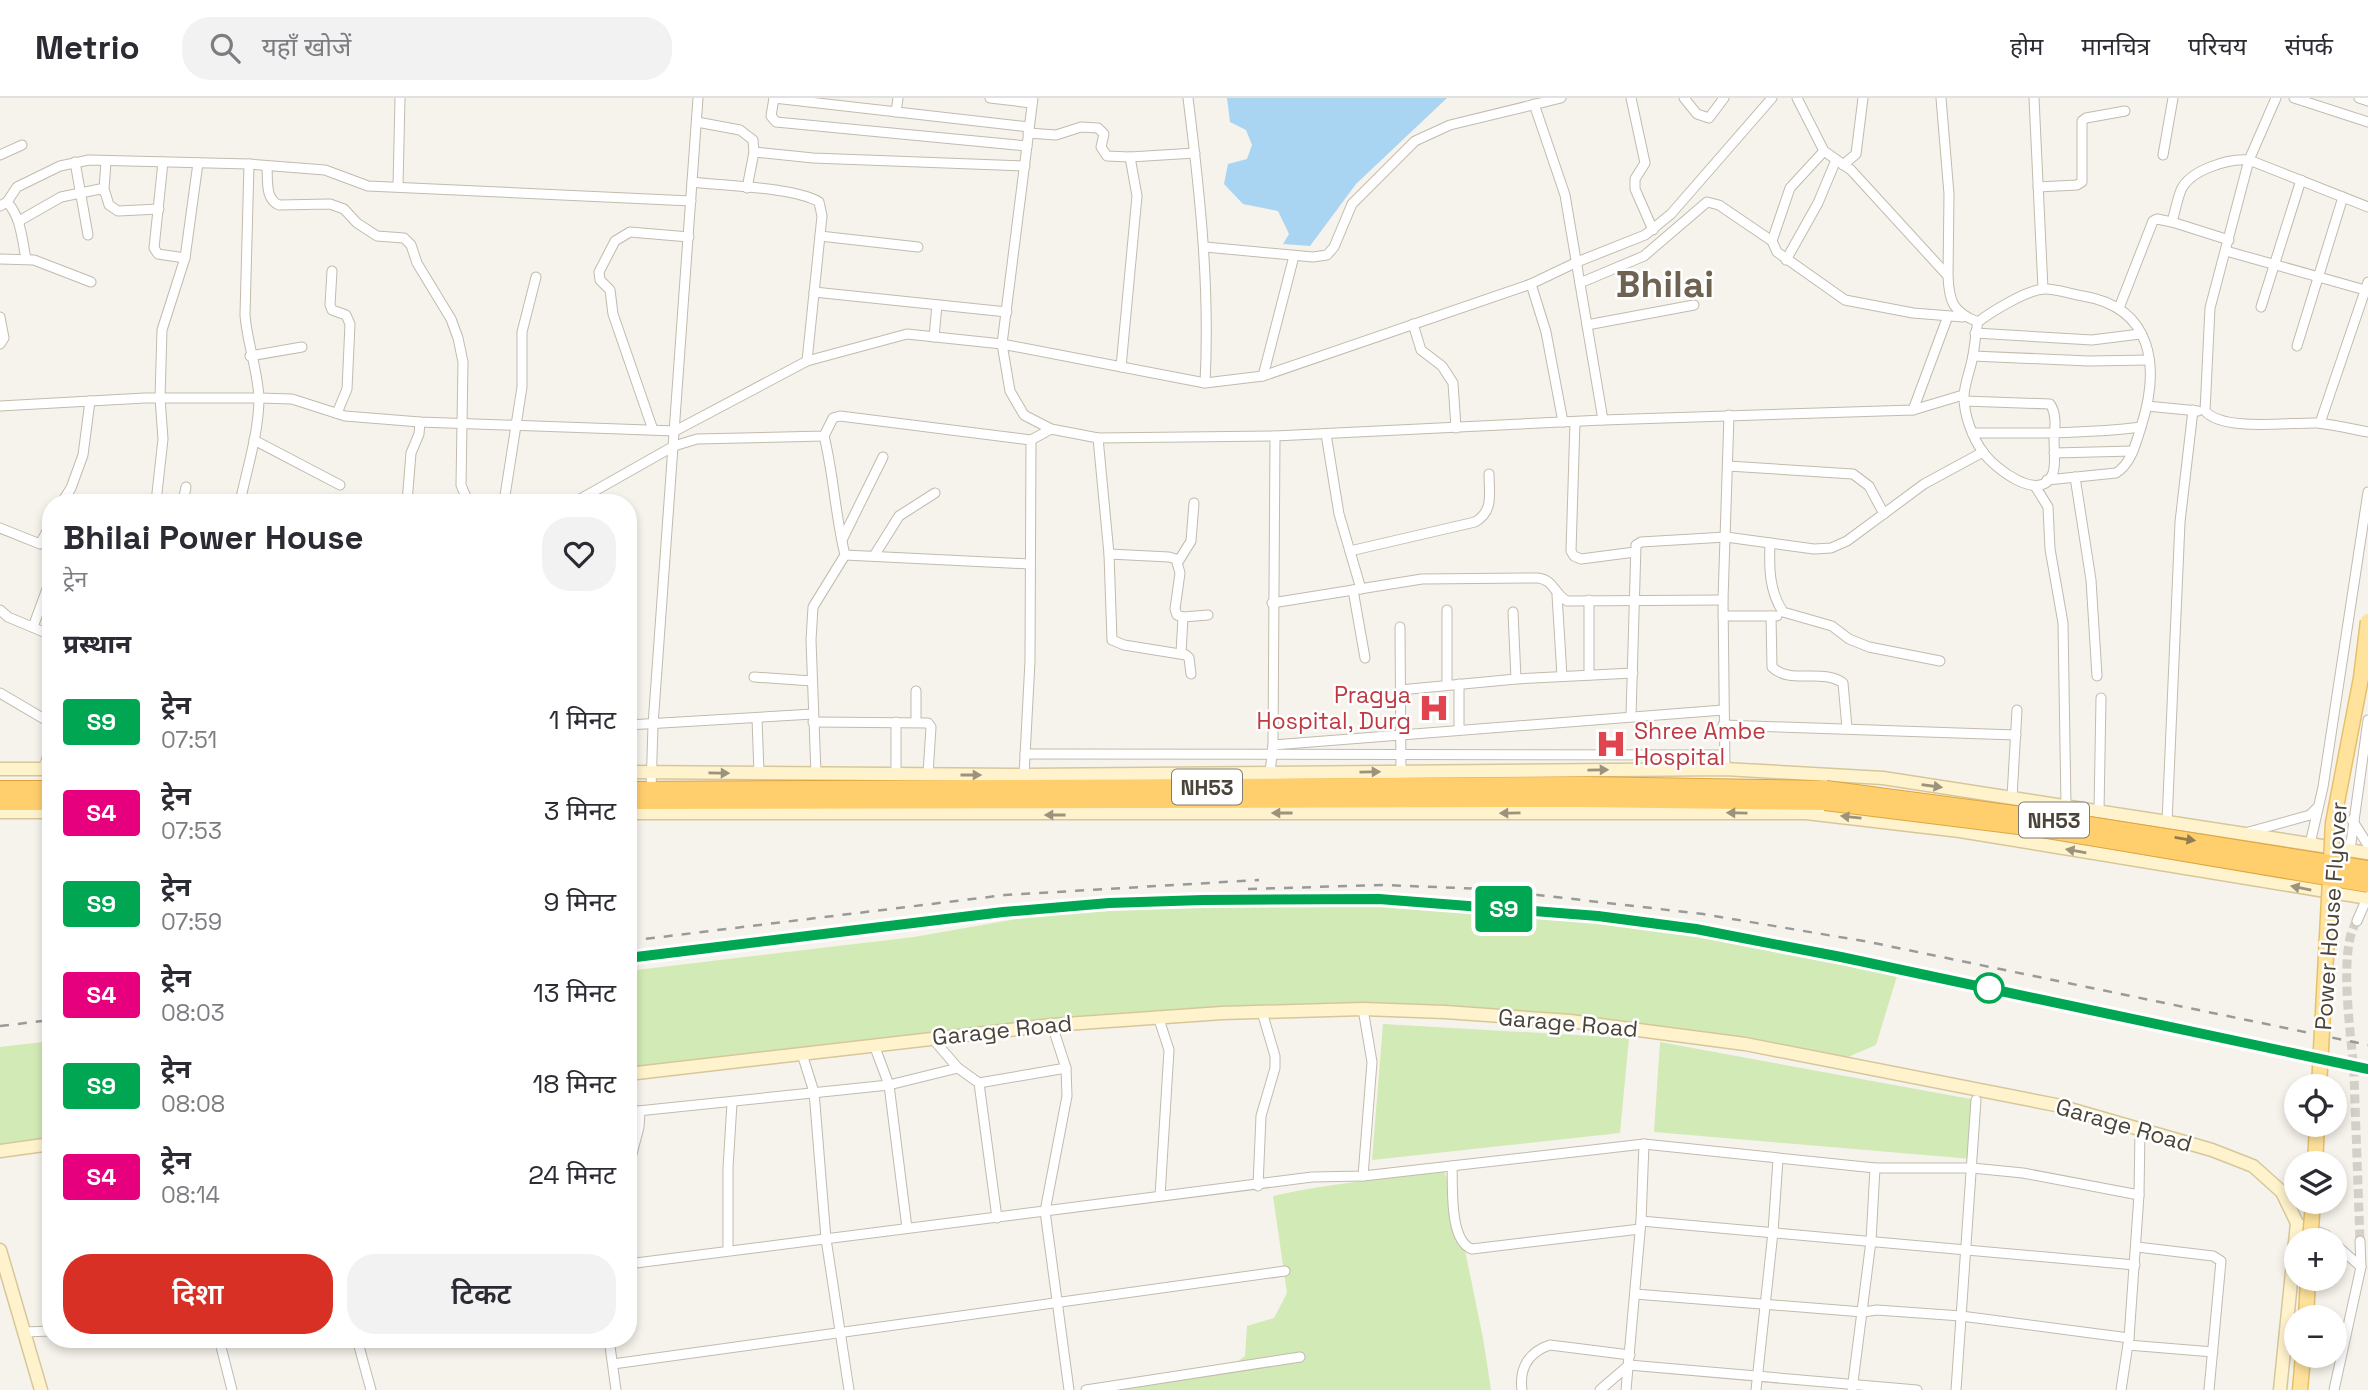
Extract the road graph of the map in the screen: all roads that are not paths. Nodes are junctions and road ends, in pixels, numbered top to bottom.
1 (400, 98) edge
2 (698, 98) edge
3 (774, 98) edge
4 (898, 98) edge
5 (990, 98) edge
6 (1188, 98) edge
7 (1562, 98) edge
8 (1631, 98) edge
9 (1684, 98) edge
10 (1724, 98) edge
11 (1772, 98) edge
12 (1797, 98) edge
13 (1863, 98) edge
14 (1941, 98) edge
15 (2034, 98) edge
16 (2173, 98) edge
17 (2276, 98) edge
18 (2294, 98) edge
19 (2359, 98) edge
20 (1032, 100) edge
21 (2368, 101) edge
22 (1534, 104) junction
23 (2125, 111) dead end
24 (896, 112) junction
25 (697, 122) junction
26 (2368, 122) edge
27 (1029, 130) junction
28 (22, 145) dead end
29 (1027, 146) junction
30 (1824, 151) junction
31 (754, 152) junction
32 (1195, 153) junction
33 (0, 155) edge
34 (2164, 155) dead end
35 (1130, 157) junction
36 (2249, 160) junction
37 (106, 161) junction
38 (75, 162) junction
39 (163, 162) junction
40 (1839, 162) junction
41 (198, 163) junction
42 (249, 164) junction
43 (1025, 166) junction
44 (267, 168) junction
45 (2301, 180) junction
46 (692, 182) junction
47 (398, 186) junction
48 (2038, 187) junction
49 (747, 188) junction
50 (104, 190) junction
51 (80, 192) junction
52 (2343, 197) junction
53 (691, 201) junction
54 (4, 204) edge
55 (2368, 207) edge
56 (159, 209) junction
57 (19, 221) junction
58 (2172, 222) junction
59 (1653, 230) junction
60 (88, 235) dead end
61 (820, 236) junction
62 (689, 237) junction
63 (2229, 240) junction
64 (1772, 241) junction
65 (918, 247) dead end
66 (1205, 247) junction
67 (2226, 251) junction
68 (1294, 256) junction
69 (0, 258) edge
70 (26, 258) junction
71 (185, 258) junction
72 (1786, 260) junction
73 (1577, 262) junction
74 (2274, 264) junction
75 (332, 271) dead end
76 (1948, 276) junction
77 (536, 277) dead end
78 (2320, 277) junction
79 (90, 282) dead end
80 (1580, 283) junction
81 (1531, 284) junction
82 (2367, 286) edge
83 (2043, 289) junction
84 (814, 292) junction
85 (937, 305) junction
86 (1694, 305) dead end
87 (2261, 307) dead end
88 (2119, 308) junction
89 (1007, 312) junction
90 (1948, 316) junction
91 (0, 317) edge
92 (1964, 317) junction
93 (1978, 323) junction
94 (1413, 324) junction
95 (1587, 325) junction
96 (1975, 333) junction
97 (2140, 334) junction
98 (934, 337) junction
99 (0, 344) edge
100 (1002, 344) junction
101 (2297, 346) dead end
102 (302, 347) dead end
103 (250, 356) junction
104 (1973, 356) junction
105 (2149, 360) junction
106 (807, 361) junction
107 (1121, 367) junction
108 (1263, 376) junction
109 (1205, 383) junction
110 (160, 398) junction
111 (259, 398) junction
112 (1964, 398) junction
113 (90, 401) junction
114 (0, 406) edge
115 (2147, 406) junction
116 (1913, 410) junction
117 (2193, 410) junction
118 (2204, 411) junction
119 (337, 413) junction
120 (1729, 415) junction
121 (1603, 420) junction
122 (420, 422) junction
123 (1563, 422) junction
124 (1575, 422) junction
125 (2320, 424) junction
126 (460, 425) junction
127 (516, 426) junction
128 (2141, 427) junction
129 (1455, 428) junction
130 (1051, 429) junction
131 (653, 430) junction
132 (675, 430) junction
133 (2054, 432) junction
134 (2368, 432) edge
135 (1972, 433) junction
136 (1326, 434) junction
137 (824, 436) junction
138 (1275, 436) junction
139 (1098, 438) junction
140 (254, 440) junction
141 (1031, 440) junction
142 (674, 446) junction
143 (2133, 451) junction
144 (1983, 452) junction
145 (2054, 453) junction
146 (883, 457) dead end
147 (1728, 466) junction
148 (1489, 474) dead end
149 (2075, 477) junction
150 (2047, 480) junction
151 (340, 485) dead end
152 (2035, 485) junction
153 (186, 487) dead end
154 (2368, 492) edge
155 (935, 493) dead end
156 (67, 494) edge
157 (157, 494) edge
158 (185, 494) edge
159 (242, 494) edge
160 (408, 494) edge
161 (464, 494) edge
162 (505, 494) edge
163 (589, 494) edge
164 (1194, 503) dead end
165 (1884, 514) junction
166 (0, 528) edge
167 (1727, 537) junction
168 (42, 540) edge
169 (842, 540) junction
170 (1770, 543) junction
171 (40, 544) joint
172 (1350, 551) junction
173 (1635, 552) junction
174 (1110, 554) junction
175 (845, 555) junction
176 (874, 556) junction
177 (1178, 562) junction
178 (1029, 564) junction
179 (1357, 589) junction
180 (1557, 595) junction
181 (1635, 598) junction
182 (1589, 600) junction
183 (1723, 600) junction
184 (42, 602) edge
185 (1272, 603) junction
186 (0, 610) edge
187 (1447, 610) dead end
188 (1513, 612) dead end
189 (1208, 615) dead end
190 (1723, 616) junction
191 (1772, 616) junction
192 (1791, 616) junction
193 (1182, 617) junction
194 (2368, 621) edge
195 (33, 627) junction
196 (1400, 627) dead end
197 (42, 631) edge
198 (1181, 653) junction
199 (1365, 658) dead end
200 (1940, 661) dead end
201 (1633, 673) junction
202 (1191, 674) dead end
203 (1589, 675) junction
204 (1562, 676) junction
205 (2097, 676) dead end
206 (754, 677) dead end
207 (1516, 679) junction
208 (812, 681) junction
209 (1458, 684) junction
210 (1447, 685) junction
211 (1400, 690) junction
212 (916, 691) dead end
213 (0, 693) edge
214 (2101, 698) dead end
215 (1723, 710) junction
216 (2017, 710) dead end
217 (1631, 716) junction
218 (42, 718) edge
219 (757, 718) junction
220 (813, 718) junction
221 (2368, 720) edge
222 (896, 722) junction
223 (916, 722) junction
224 (637, 725) edge
225 (653, 725) junction
226 (1723, 725) junction
227 (1847, 728) junction
228 (1460, 730) junction
229 (1401, 735) junction
230 (2016, 735) junction
231 (1272, 750) junction
232 (1025, 754) junction
233 (1401, 755) junction
234 (1724, 762) junction
235 (42, 766) edge
236 (0, 769) edge
237 (637, 772) edge
238 (651, 772) junction
239 (1401, 772) junction
240 (759, 773) junction
241 (1270, 773) junction
242 (816, 774) junction
243 (896, 774) junction
244 (928, 774) junction
245 (1024, 775) junction
246 (1095, 781) junction
247 (0, 789) edge
248 (42, 789) edge
249 (637, 790) edge
250 (651, 790) junction
251 (1825, 796) junction
252 (2012, 797) junction
253 (0, 802) edge
254 (637, 802) edge
255 (2041, 802) junction
256 (2066, 806) junction
257 (2318, 806) junction
258 (42, 807) edge
259 (42, 807) edge
260 (0, 811) edge
261 (2099, 811) junction
262 (637, 813) edge
263 (2352, 820) junction
264 (2167, 822) junction
265 (2225, 832) junction
266 (2240, 834) junction
267 (2036, 844) junction
268 (2310, 844) junction
269 (2368, 845) edge
270 (2350, 850) junction
271 (2368, 853) edge
272 (2368, 869) edge
273 (2218, 873) junction
274 (2368, 893) edge
275 (2357, 921) tunnel mouth
276 (1363, 1009) junction
277 (1262, 1012) junction
278 (1158, 1016) junction
279 (1052, 1025) junction
280 (932, 1037) junction
281 (874, 1045) junction
282 (802, 1054) junction
283 (958, 1068) junction
284 (1066, 1068) junction
285 (637, 1073) edge
286 (2320, 1074) edge
287 (979, 1083) junction
288 (889, 1084) junction
289 (814, 1092) junction
290 (1976, 1100) dead end
291 (732, 1103) junction
292 (637, 1111) edge
293 (640, 1111) junction
294 (2140, 1129) junction
295 (637, 1135) edge
296 (1644, 1144) junction
297 (42, 1145) edge
298 (0, 1151) edge
299 (1778, 1159) junction
300 (1452, 1166) junction
301 (1875, 1168) junction
302 (1972, 1168) junction
303 (1363, 1176) junction
304 (1258, 1186) junction
305 (2139, 1195) junction
306 (1160, 1196) junction
307 (1045, 1211) junction
308 (997, 1218) junction
309 (2297, 1223) junction
310 (1641, 1225) junction
311 (907, 1228) junction
312 (2309, 1228) edge
313 (1773, 1232) junction
314 (826, 1239) junction
315 (1871, 1241) junction
316 (2360, 1241) tunnel mouth
317 (2137, 1248) junction
318 (1968, 1249) junction
319 (0, 1250) edge
320 (727, 1250) junction
321 (2347, 1254) edge
322 (637, 1263) edge
323 (2135, 1265) junction
324 (2361, 1267) junction
325 (1285, 1271) dead end
326 (1635, 1294) junction
327 (1058, 1304) junction
328 (1766, 1305) junction
329 (1863, 1312) junction
330 (1961, 1315) junction
331 (42, 1331) edge
332 (24, 1332) junction
333 (842, 1333) junction
334 (2128, 1341) junction
335 (221, 1348) edge
336 (359, 1348) edge
337 (610, 1348) edge
338 (2213, 1352) junction
339 (1300, 1357) dead end
340 (1629, 1360) junction
341 (613, 1364) junction
342 (2302, 1368) edge
343 (1758, 1375) junction
344 (1852, 1387) edge
345 (368, 1389) edge
346 (41, 1390) edge
347 (232, 1390) edge
348 (616, 1390) edge
349 (849, 1390) edge
350 (1069, 1390) edge
351 (1086, 1390) edge
352 (1522, 1390) edge
353 (1600, 1390) edge
354 (1626, 1390) edge
355 (1756, 1390) edge
356 (1917, 1390) edge
357 (1956, 1390) edge
358 (2121, 1390) edge
359 (2209, 1390) edge
360 (2280, 1390) edge
361 (2300, 1390) edge
362 (2334, 1390) edge

1 - 47 street
2 - 25 street
3 - 24 street
3 - 29 street
4 - 24 street
5 - 20 street
6 - 32 street
7 - 22 street
8 - 59 street
9 - 10 street
11 - 59 street
12 - 30 street
13 - 40 street
14 - 76 street
15 - 48 street
16 - 34 street
17 - 36 street
18 - 26 street
19 - 21 street
20 - 27 street
22 - 68 street
22 - 73 street
23 - 48 street
24 - 27 street
25 - 31 street
25 - 46 street
27 - 29 street
27 - 35 street
28 - 33 street
29 - 43 street
30 - 40 street
30 - 64 street
31 - 43 street
31 - 49 street
32 - 35 street
32 - 66 street
35 - 107 street
36 - 45 street
36 - 58 street
36 - 63 street
37 - 38 street
37 - 39 street
37 - 50 street
38 - 51 street
38 - 54 street
39 - 41 street
39 - 56 street
40 - 72 street
40 - 76 street
41 - 42 street
41 - 71 street
42 - 44 street
42 - 103 street
43 - 89 street
44 - 47 street
44 - 126 street
45 - 52 street
45 - 74 street
46 - 49 street
46 - 53 street
47 - 53 street
48 - 83 street
49 - 61 street
50 - 51 street
50 - 56 street
51 - 57 street
51 - 60 street
52 - 55 street
52 - 78 street
53 - 62 street
54 - 57 street
56 - 71 street
57 - 70 street
58 - 63 street
58 - 88 street
59 - 73 street
61 - 65 street
61 - 84 street
62 - 131 street
62 - 132 street
63 - 67 street
64 - 72 street
64 - 80 street
66 - 68 street
66 - 109 street
67 - 74 street
67 - 118 street
68 - 108 street
69 - 70 street
70 - 79 street
71 - 110 street
72 - 90 street
73 - 80 street
73 - 81 street
74 - 78 street
74 - 87 street
75 - 119 street
76 - 92 street
77 - 127 street
78 - 82 street
78 - 101 street
80 - 95 street
81 - 94 street
81 - 123 street
82 - 125 street
83 - 88 street
83 - 93 street
84 - 85 street
84 - 106 street
85 - 89 street
85 - 98 street
86 - 95 street
88 - 97 street
89 - 100 street
90 - 92 street
90 - 116 street
91 - 99 street
92 - 93 street
93 - 96 street
94 - 108 street
94 - 129 street
95 - 121 street
96 - 97 street
96 - 104 street
97 - 105 street
98 - 100 street
98 - 106 street
100 - 107 street
100 - 130 street
102 - 103 street
103 - 111 street
104 - 105 street
104 - 112 street
105 - 115 street
106 - 132 street
107 - 109 street
108 - 109 street
110 - 111 street
110 - 113 street
110 - 157 street
111 - 119 street
111 - 140 street
112 - 116 street
112 - 133 street
112 - 135 street
113 - 114 street
113 - 156 street
115 - 117 street
115 - 128 street
116 - 120 street
117 - 118 street
117 - 264 street
118 - 125 street
119 - 122 street
120 - 121 street
120 - 147 street
121 - 124 street
122 - 126 street
122 - 160 street
123 - 124 street
123 - 129 street
124 - 173 street
125 - 134 street
126 - 127 street
126 - 161 street
127 - 131 street
127 - 162 street
128 - 133 street
128 - 143 street
129 - 136 street
130 - 139 street
130 - 141 street
131 - 132 street
132 - 142 street
133 - 135 street
133 - 145 street
135 - 144 street
136 - 138 street
136 - 172 street
137 - 141 street
137 - 142 street
137 - 169 street
138 - 139 street
138 - 185 street
139 - 174 street
140 - 151 street
140 - 159 street
141 - 178 street
142 - 163 street
142 - 225 street
143 - 145 street
143 - 149 street
144 - 152 street
144 - 165 street
145 - 150 street
146 - 169 street
147 - 165 street
147 - 167 street
148 - 172 street
149 - 150 street
149 - 205 street
150 - 152 street
152 - 256 street
153 - 158 street
154 - 257 street
155 - 176 street
164 - 177 street
165 - 170 street
166 - 171 street
167 - 170 street
167 - 173 street
167 - 183 street
168 - 171 street
169 - 175 street
170 - 192 street
172 - 179 street
173 - 181 street
174 - 177 street
174 - 198 street
175 - 176 street
175 - 208 street
176 - 178 street
177 - 193 street
178 - 232 street
179 - 180 street
179 - 185 street
179 - 199 street
180 - 182 street
180 - 204 street
181 - 182 street
181 - 183 street
181 - 201 street
182 - 203 street
183 - 190 street
184 - 195 street
185 - 231 street
186 - 195 street
187 - 210 street
188 - 207 street
189 - 193 street
190 - 191 street
190 - 215 street
191 - 192 street
191 - 227 street
192 - 200 street
193 - 198 street
194 - 286 main road, Power House Flyover, bridge
195 - 197 street
196 - 211 street
198 - 202 street
201 - 203 street
201 - 217 street
203 - 204 street
204 - 207 street
206 - 208 street
207 - 209 street
208 - 220 street
209 - 210 street
209 - 228 street
210 - 211 street
211 - 229 street
212 - 223 street
213 - 218 street
214 - 261 street
215 - 217 street
215 - 226 street
216 - 230 street
217 - 228 street
219 - 220 street
219 - 225 street
219 - 240 street
220 - 222 street
220 - 242 street
221 - 263 street
222 - 223 street
222 - 243 street
223 - 244 street
224 - 225 street
225 - 238 street
226 - 227 street
226 - 234 street
227 - 230 street
228 - 229 street
229 - 231 street
229 - 233 street
230 - 252 street
231 - 232 street
231 - 233 street
231 - 241 street
232 - 245 street
233 - 234 street
233 - 239 street
239 -> 234 street
234 -> 252 street, NH53
235 - 236 street
237 - 238 street
238 -> 240 street
238 - 250 street
241 -> 239 street
240 - 242 street
241 - 246 street
242 - 243 street
243 - 244 street
244 -> 245 street
245 - 246 street
246 - 250 highway, NH53
246 - 251 highway, NH53
247 - 248 highway
249 - 250 highway, NH53
251 - 254 highway, NH53
251 -> 272 highway, NH53, bridge
251 - 274 highway, NH53, bridge
252 - 255 street, NH53
253 - 258 highway
255 - 256 street, NH53
255 - 267 street
256 - 261 street, NH53
257 - 266 street
257 - 268 street
259 - 260 street
261 - 264 street, NH53
267 -> 262 street, NH53
263 - 269 street
263 - 270 street
264 - 265 street, NH53
265 - 266 street, NH53
265 - 273 street
266 - 268 street, NH53
273 -> 267 street, NH53
268 - 270 street, NH53
270 - 271 street, NH53
274 -> 273 street, NH53
274 - 275 street
276 - 277 street, Garage Road
276 - 294 street, Garage Road
276 - 303 street
277 - 278 street, Garage Road
277 - 304 street
278 - 279 street, Garage Road
278 - 306 street
279 - 280 street, Garage Road
279 - 284 street
280 - 281 street, Garage Road
280 - 283 street
281 - 282 street, Garage Road
281 - 288 street
282 - 285 street, Garage Road
282 - 289 street
283 - 287 street
283 - 288 street
284 - 287 street
284 - 307 street
287 - 308 street
288 - 289 street
288 - 311 street
289 - 291 street
289 - 314 street
290 - 302 street
291 - 293 street
291 - 320 street
292 - 293 street
293 - 295 street
294 - 305 street
294 - 309 street, Garage Road
296 - 299 street
296 - 300 street
296 - 310 street
297 - 298 street
299 - 301 street
299 - 313 street
300 - 303 street
300 - 310 street
301 - 302 street
301 - 315 street
302 - 305 street
302 - 318 street
303 - 304 street
304 - 306 street
305 - 317 street
306 - 307 street
307 - 308 street
307 - 327 street
308 - 311 street
309 - 312 street
309 - 360 street
310 - 313 street
310 - 326 street
311 - 314 street
313 - 315 street
313 - 328 street
314 - 320 street
314 - 333 street
315 - 318 street
315 - 329 street
316 - 324 street
317 - 323 street
317 - 338 street
318 - 323 street
318 - 330 street
319 - 332 street
320 - 322 street
321 - 324 street
323 - 334 street
324 - 362 street
325 - 327 street
326 - 328 street
326 - 340 street
327 - 333 street
327 - 350 street
328 - 329 street
328 - 343 street
329 - 330 street
329 - 344 street
330 - 334 street
330 - 357 street
331 - 332 street
332 - 346 street
333 - 341 street
333 - 349 street
334 - 338 street
334 - 358 street
335 - 347 street
336 - 345 street
337 - 341 street
338 - 359 street
339 - 351 street
340 - 343 street
340 - 352 street
340 - 353 street
340 - 354 street
341 - 348 street
342 - 361 main road
343 - 344 street
343 - 355 street
344 - 356 street

